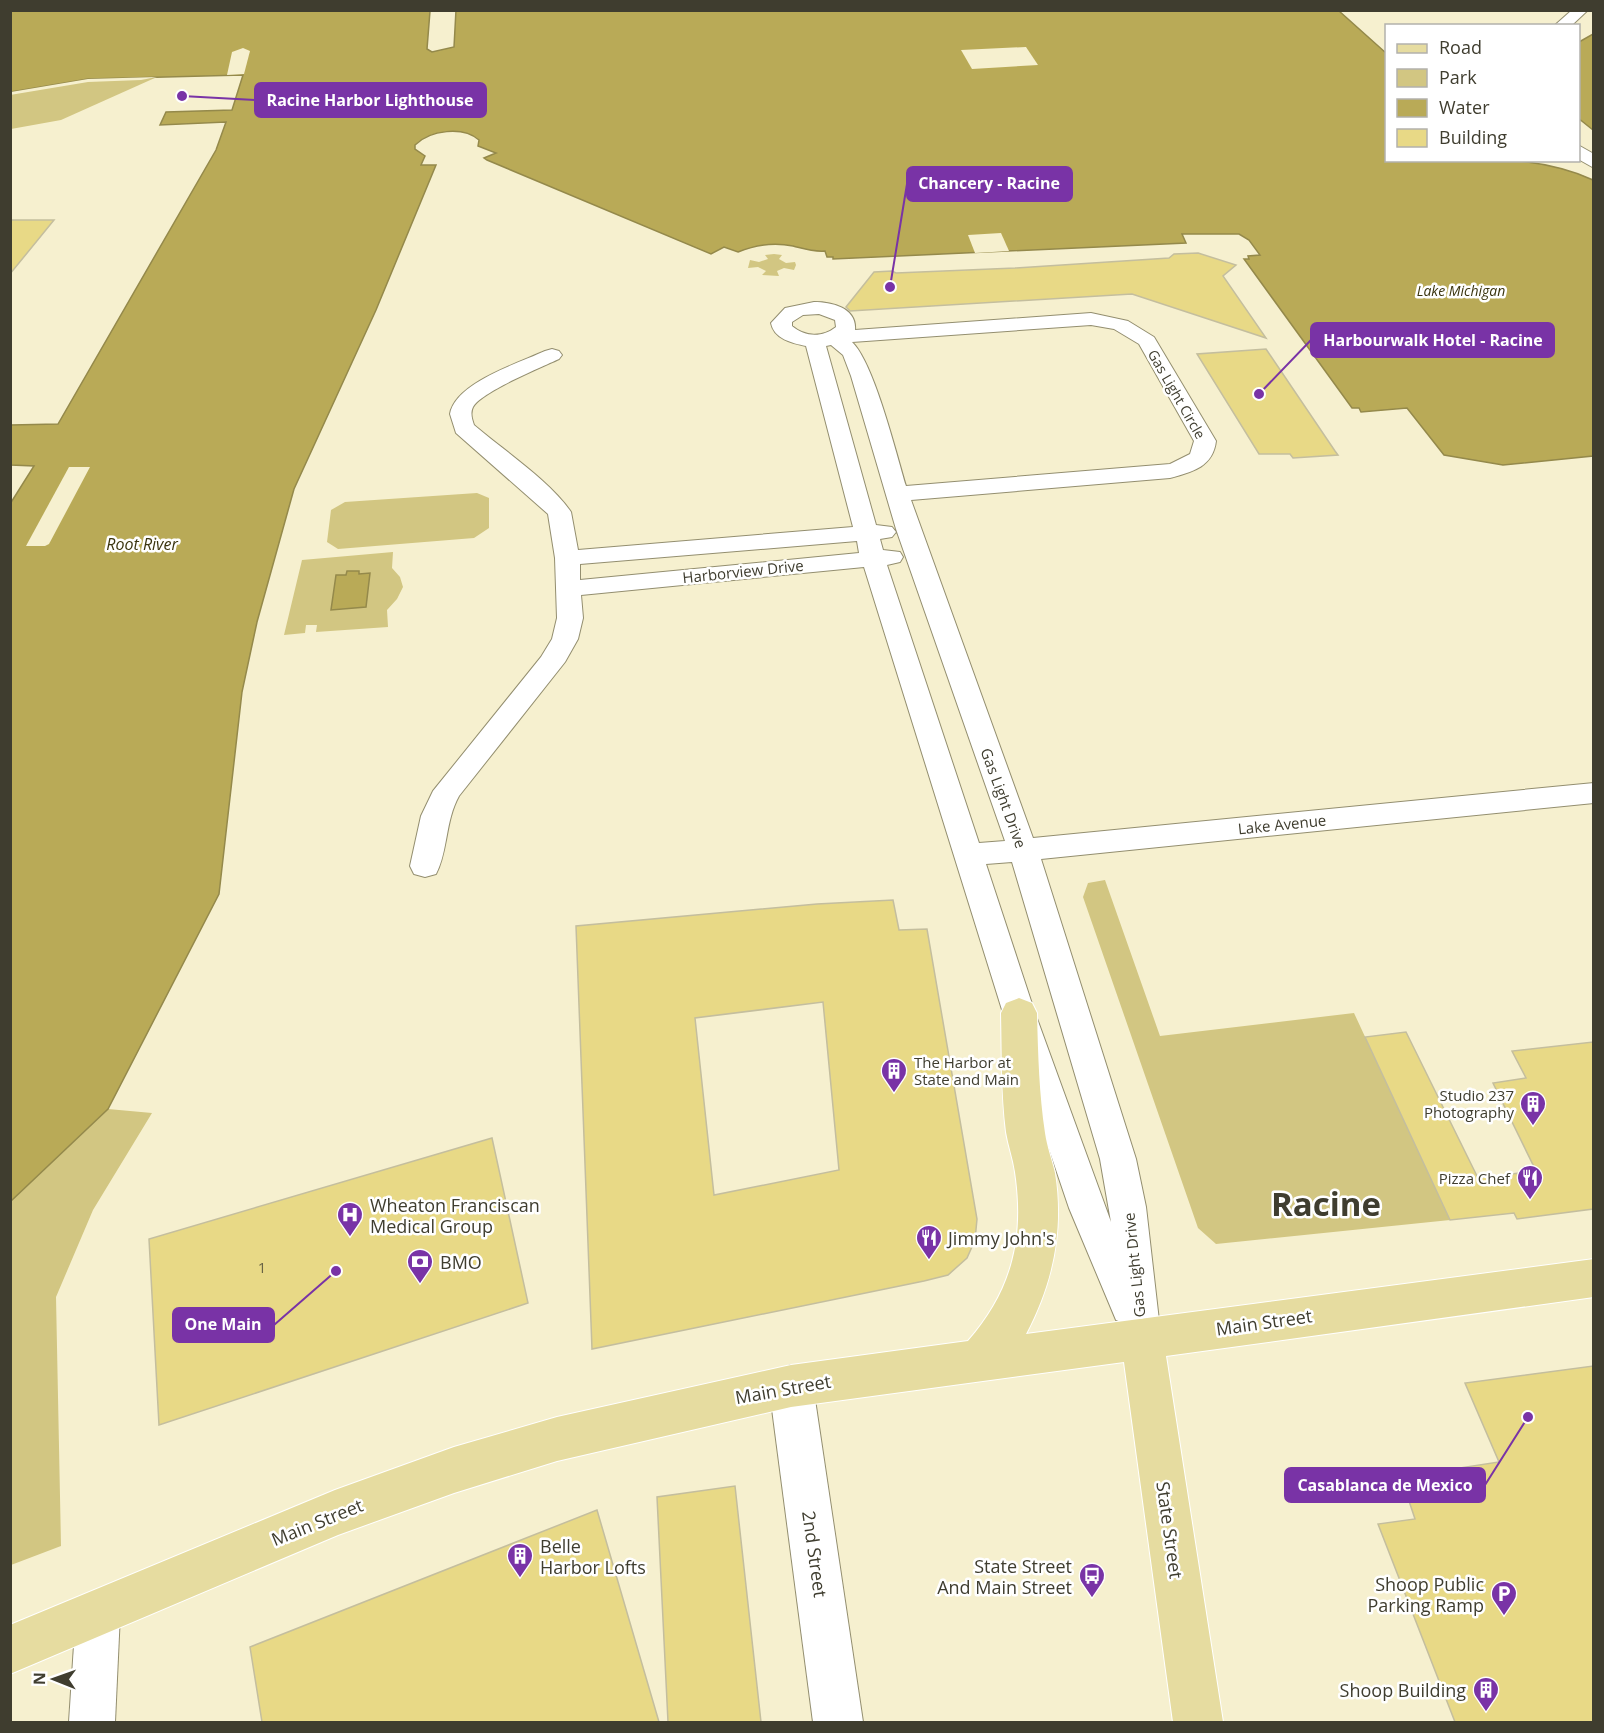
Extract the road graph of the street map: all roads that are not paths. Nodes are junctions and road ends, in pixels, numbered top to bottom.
1 (1581, 10) edge
2 (1564, 24) edge
3 (1580, 152) edge
4 (1593, 163) edge
5 (825, 339) junction
6 (552, 355) dead end
7 (897, 494) junction
8 (908, 529) junction
9 (870, 546) junction
10 (917, 555) junction
11 (567, 558) junction
12 (569, 589) junction
13 (1585, 793) edge
14 (1593, 819) edge
15 (1023, 850) junction
16 (970, 855) junction
17 (425, 866) dead end
18 (1019, 1013) junction
19 (1593, 1278) edge
20 (1142, 1338) junction
21 (980, 1360) junction
22 (791, 1386) junction
23 (98, 1614) junction
24 (10, 1650) edge
25 (92, 1722) edge
26 (838, 1722) edge
27 (1198, 1722) edge

1 - 2 street
3 - 4 street
5 - 7 street, Gas Light Drive
5 - 7 street, Gas Light Circle
5 - 9 street, Gas Light Drive
6 - 11 street
7 - 8 street, Gas Light Drive
8 - 9 street, Harborview Drive
8 - 10 street, Gas Light Drive
9 - 10 street, Harborview Drive
9 - 11 street, Harborview Drive
9 - 12 street, Harborview Drive
9 - 16 street, Gas Light Drive
10 - 15 street, Gas Light Drive
11 - 12 street
12 - 17 street
13 - 14 street
13 - 15 street, Lake Avenue
15 - 16 street, Lake Avenue
15 - 20 street, Gas Light Drive
16 - 18 street, Gas Light Drive
18 - 20 street, Gas Light Drive
18 - 21 main road
19 - 20 main road, Main Street
20 - 21 main road, Main Street
20 - 27 main road, State Street
21 - 22 main road, Main Street
22 - 23 main road, Main Street
22 - 26 street, 2nd Street
23 - 24 main road, Main Street
23 - 25 street

